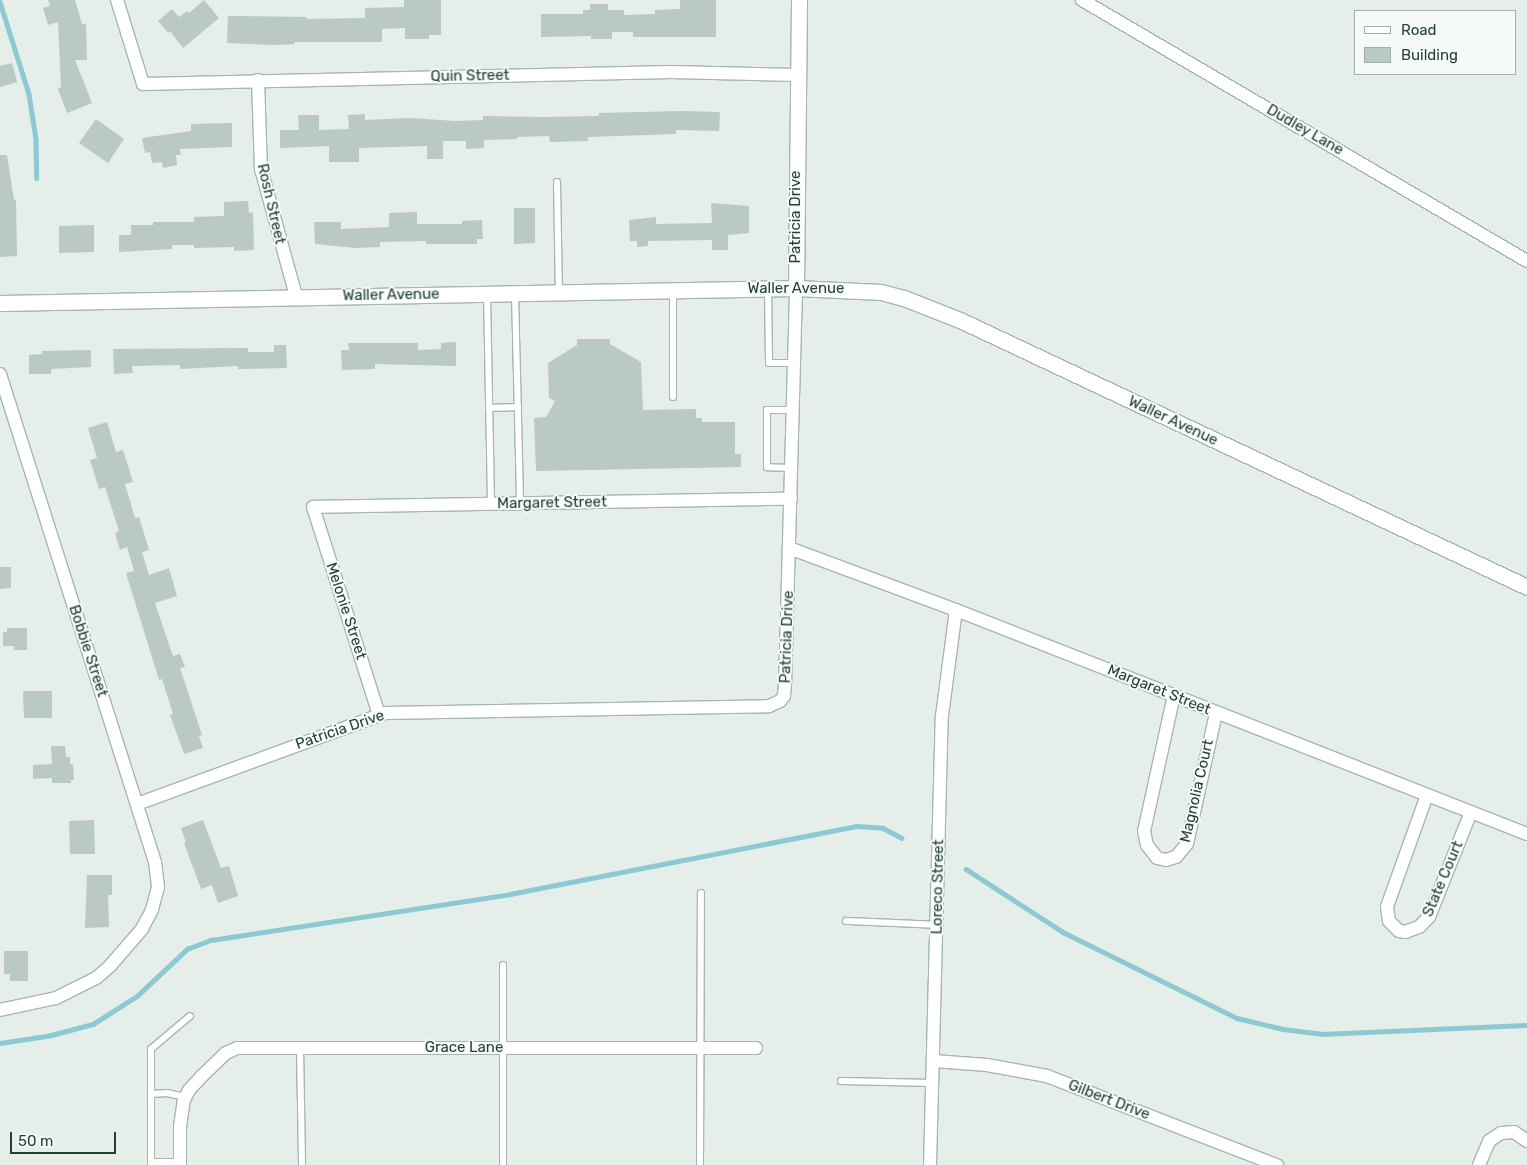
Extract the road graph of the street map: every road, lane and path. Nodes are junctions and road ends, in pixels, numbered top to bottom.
1 (117, 0) edge
2 (799, 0) edge
3 (1082, 0) edge
4 (796, 75) junction
5 (258, 80) junction
6 (557, 182) dead end
7 (1527, 261) edge
8 (768, 288) junction
9 (796, 288) junction
10 (673, 290) junction
11 (559, 292) junction
12 (487, 293) junction
13 (516, 293) junction
14 (296, 296) junction
15 (0, 303) edge
16 (794, 363) junction
17 (0, 374) edge
18 (673, 397) dead end
19 (518, 407) junction
20 (489, 408) junction
21 (793, 410) junction
22 (792, 468) junction
23 (791, 499) junction
24 (491, 504) junction
25 (520, 504) junction
26 (313, 507) joint
27 (789, 548) junction
28 (1527, 587) edge
29 (956, 610) junction
30 (1174, 695) junction
31 (1216, 712) junction
32 (379, 714) junction
33 (1427, 795) junction
34 (137, 804) junction
35 (1471, 812) junction
36 (1527, 834) edge
37 (701, 893) dead end
38 (846, 922) dead end
39 (937, 925) junction
40 (503, 965) dead end
41 (0, 1010) edge
42 (190, 1016) dead end
43 (300, 1047) junction
44 (502, 1048) junction
45 (700, 1048) junction
46 (756, 1048) dead end
47 (934, 1061) junction
48 (841, 1081) dead end
49 (932, 1083) junction
50 (151, 1094) junction
51 (188, 1094) junction
52 (1527, 1141) edge
53 (180, 1163) edge
54 (151, 1164) edge
55 (700, 1164) edge
56 (302, 1165) edge
57 (503, 1165) edge
58 (930, 1165) edge
59 (1277, 1165) edge
60 (1479, 1165) edge

1 - 5 street, Quin Street
2 - 4 street, Patricia Drive
3 - 7 street, Dudley Lane
4 - 5 street, Quin Street
4 - 9 street, Patricia Drive
5 - 14 street, Rosh Street
6 - 11 lane
8 - 9 street, Waller Avenue
8 - 10 street, Waller Avenue
8 - 16 lane
9 - 16 street, Patricia Drive
9 - 28 street, Waller Avenue
10 - 11 street, Waller Avenue
10 - 18 lane
11 - 13 street, Waller Avenue
12 - 13 street, Waller Avenue
12 - 14 street, Waller Avenue
12 - 20 lane
13 - 19 lane
14 - 15 street, Waller Avenue
16 - 21 street, Patricia Drive
17 - 34 street, Bobbie Street
19 - 20 lane
19 - 25 lane
20 - 24 lane
21 - 22 street, Patricia Drive
21 - 22 lane
22 - 23 street, Patricia Drive
23 - 25 street, Margaret Street
23 - 27 street, Patricia Drive
24 - 25 street, Margaret Street
24 - 26 street, Margaret Street
26 - 32 street, Melonie Street
27 - 29 street, Margaret Street
27 - 32 street, Patricia Drive
29 - 30 street, Margaret Street
29 - 39 street, Loreco Street
30 - 31 street, Margaret Street
30 - 31 street, Magnolia Court
31 - 33 street, Margaret Street
32 - 34 street, Patricia Drive
33 - 35 street, Margaret Street
33 - 35 street, State Court
34 - 41 street, Bobbie Street
35 - 36 street, Margaret Street
37 - 45 lane
38 - 39 lane
39 - 47 street, Loreco Street
40 - 44 lane
42 - 50 lane
43 - 44 street, Grace Lane
43 - 51 street, Grace Lane
43 - 56 lane
44 - 45 street, Grace Lane
44 - 57 lane
45 - 46 street, Grace Lane
45 - 55 lane
47 - 49 street, Loreco Street
47 - 59 street, Gilbert Drive
48 - 49 lane
49 - 58 street, Loreco Street
50 - 51 lane
50 - 54 lane
51 - 53 street
52 - 60 street
53 - 54 lane

